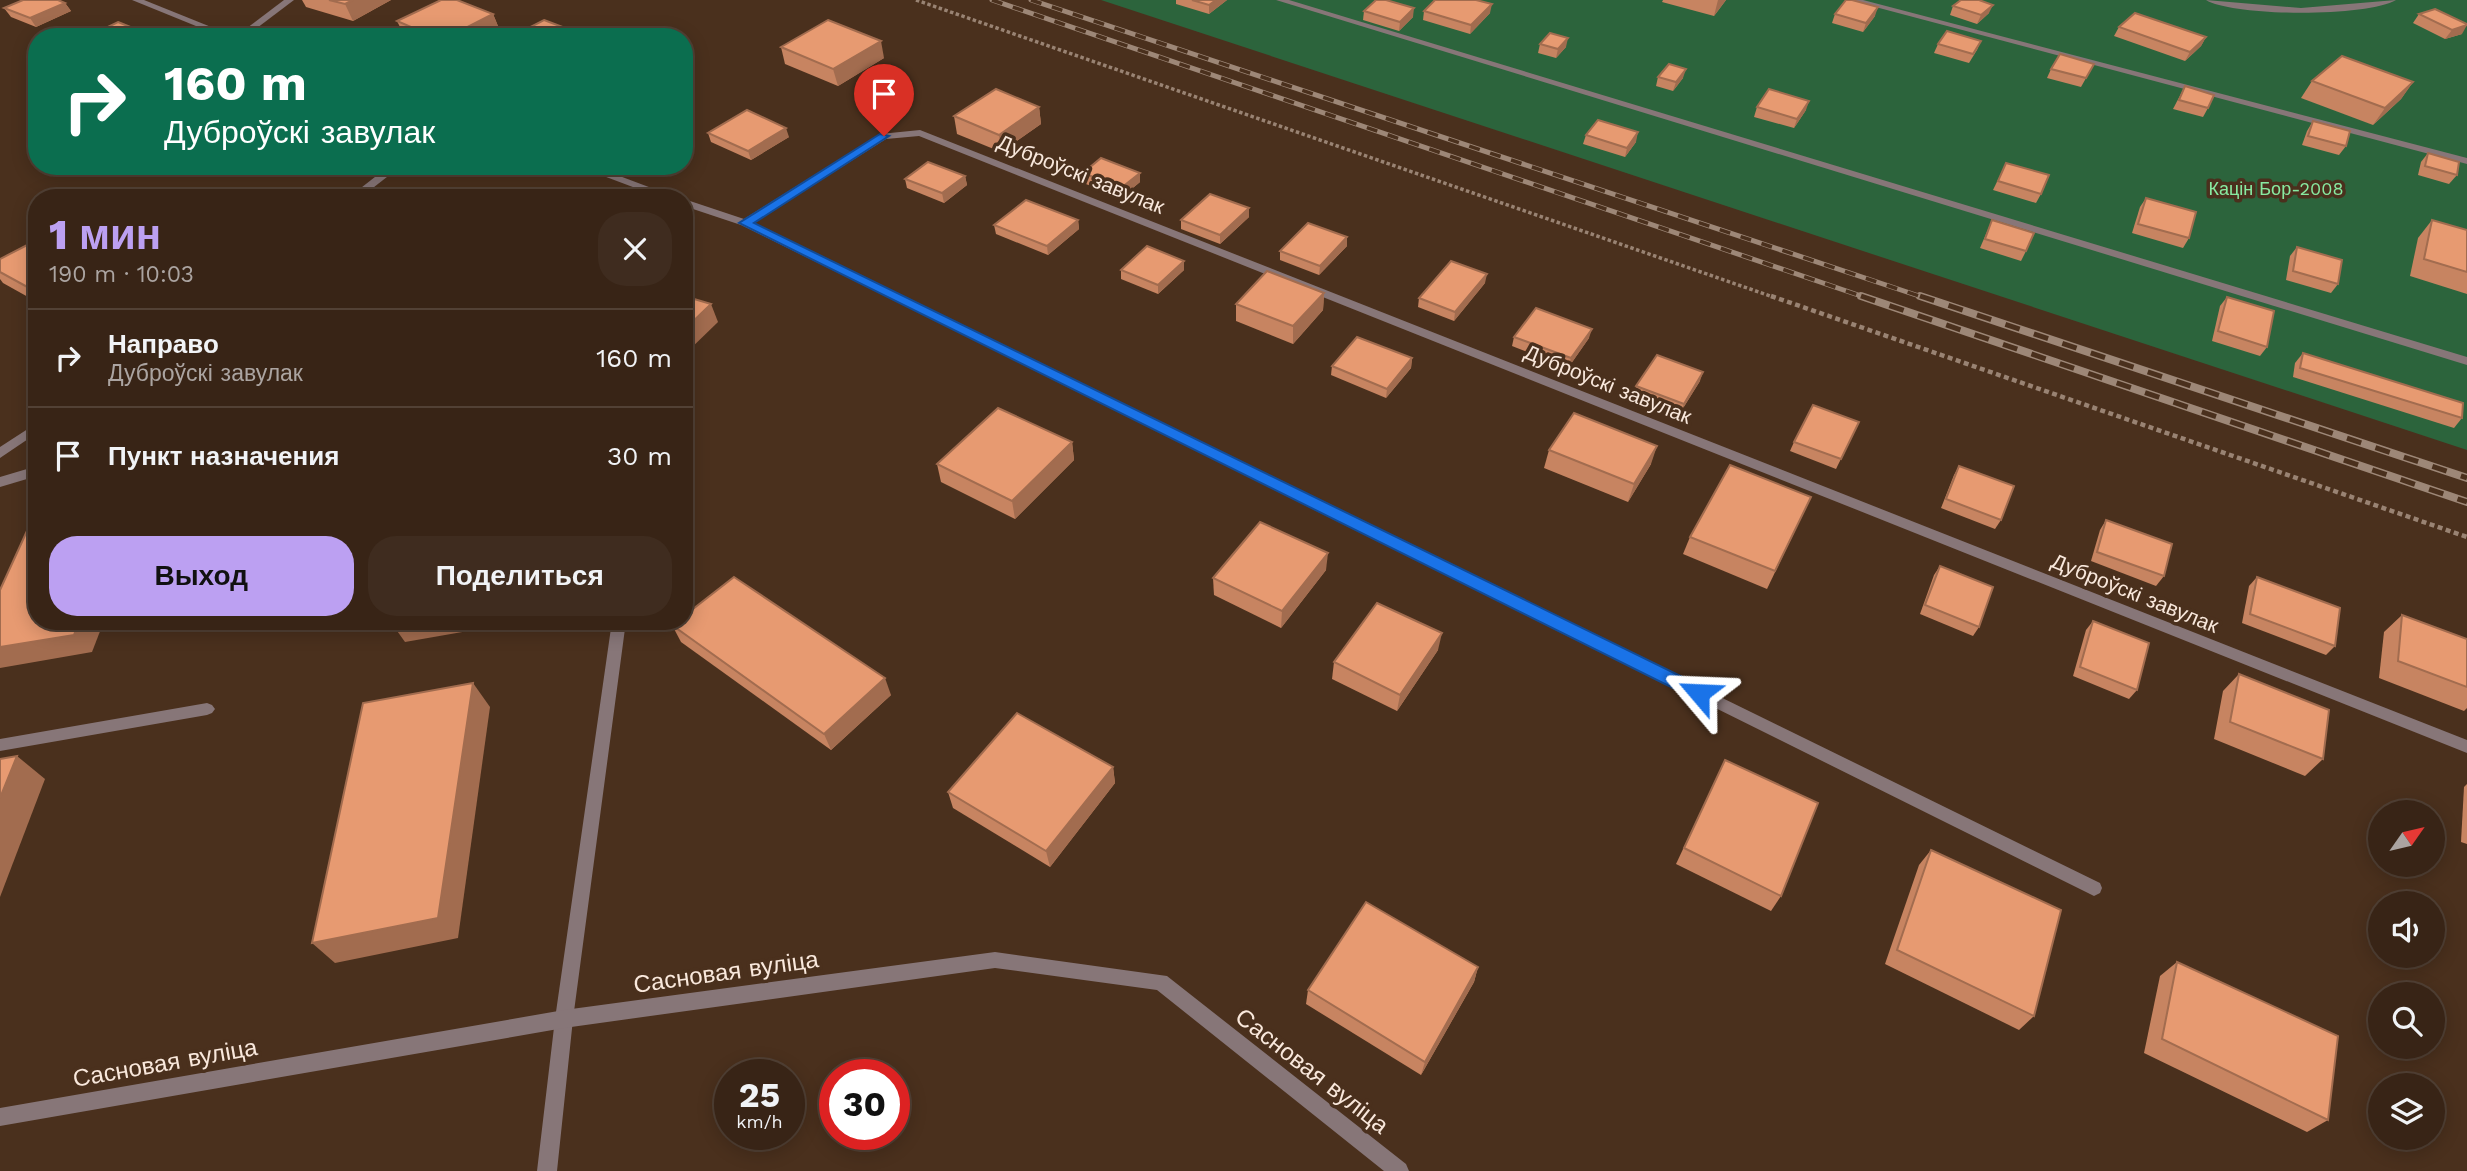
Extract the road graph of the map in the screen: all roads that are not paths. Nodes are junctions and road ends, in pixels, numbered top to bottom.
1 (136, 0) edge
2 (290, 0) edge
3 (1280, 0) edge
4 (1853, 0) edge
5 (2210, 0) edge
6 (2392, 0) edge
7 (209, 28) edge
8 (251, 28) edge
9 (2467, 161) edge
10 (384, 175) edge
11 (608, 175) edge
12 (365, 189) edge
13 (647, 189) edge
14 (693, 205) edge
15 (745, 223) junction
16 (2467, 361) edge
17 (28, 433) edge
18 (0, 453) edge
19 (28, 474) edge
20 (0, 482) edge
21 (618, 630) edge
22 (207, 709) dead end
23 (0, 745) edge
24 (2467, 747) edge
25 (2094, 888) dead end
26 (564, 1019) junction
27 (0, 1117) edge
28 (547, 1171) edge
29 (1399, 1171) edge

1 - 7 street
2 - 8 street
3 - 16 street
4 - 9 street
5 - 6 street
10 - 12 street
11 - 13 street
14 - 15 street
15 - 24 street, Дуброўскі завулак
15 - 25 street
17 - 18 street
19 - 20 street
21 - 26 street
22 - 23 street
26 - 27 street, Сасновая вуліца
26 - 28 street
26 - 29 street, Сасновая вуліца

